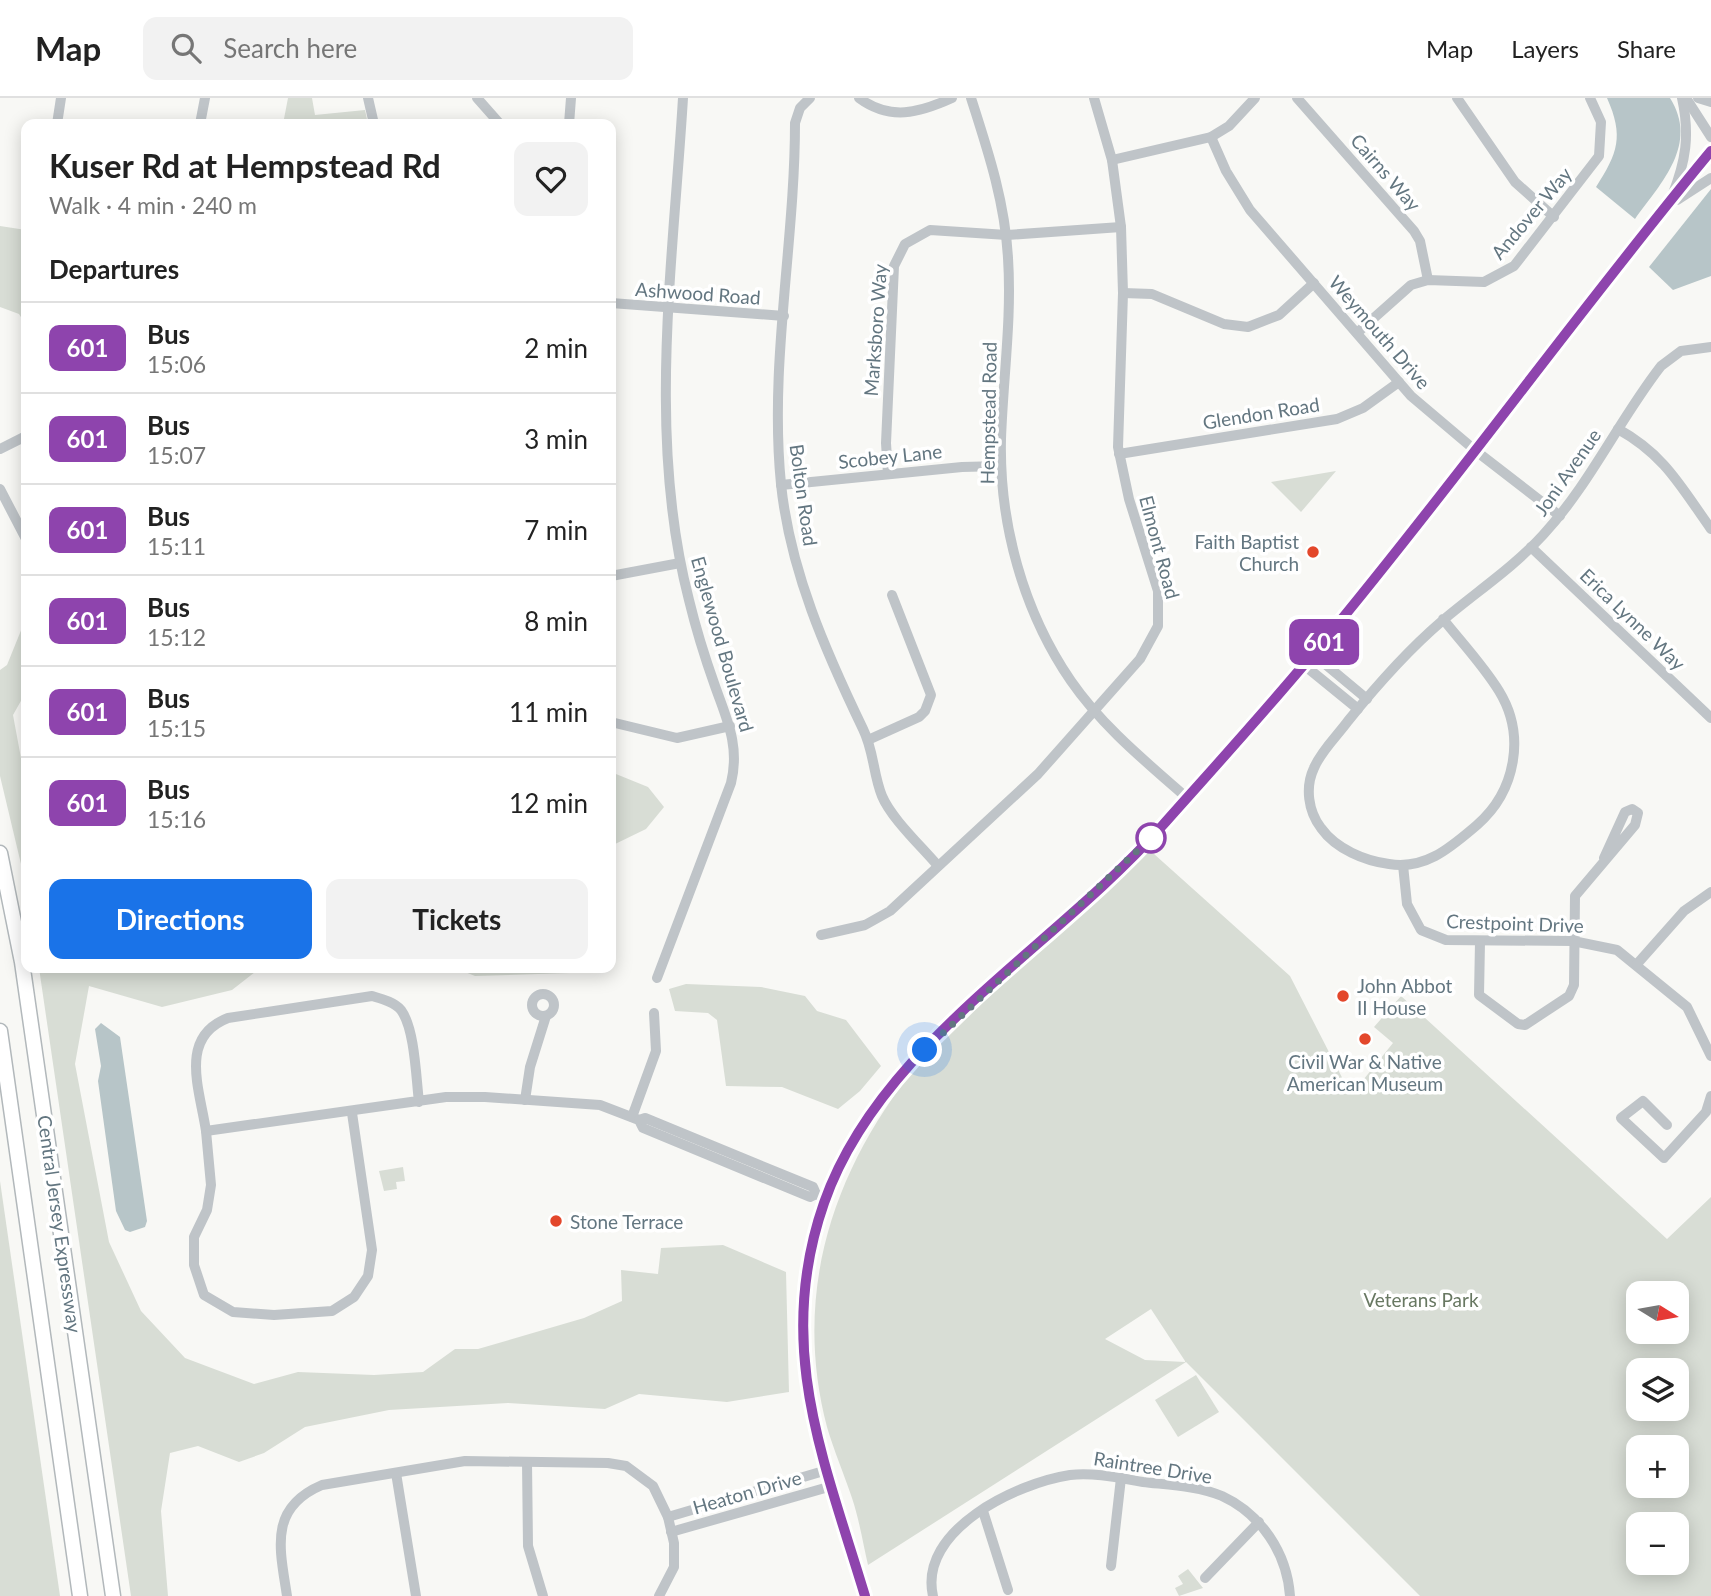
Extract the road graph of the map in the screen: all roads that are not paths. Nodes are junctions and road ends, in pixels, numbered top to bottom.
1 (61, 98) edge
2 (205, 98) edge
3 (368, 98) edge
4 (477, 98) edge
5 (571, 98) edge
6 (683, 98) edge
7 (810, 98) edge
8 (859, 98) edge
9 (952, 98) edge
10 (971, 98) edge
11 (1094, 98) edge
12 (1255, 98) edge
13 (1297, 98) edge
14 (1457, 98) edge
15 (1590, 98) edge
16 (1684, 98) edge
17 (1698, 98) edge
18 (1711, 102) edge
19 (58, 119) edge
20 (201, 119) edge
21 (373, 119) edge
22 (496, 119) edge
23 (569, 119) edge
24 (1211, 137) junction
25 (1711, 137) edge
26 (1711, 151) edge
27 (1112, 160) junction
28 (1711, 178) edge
29 (1668, 206) junction
30 (1553, 217) junction
31 (1121, 227) junction
32 (1007, 235) junction
33 (1428, 280) junction
34 (1314, 283) junction
35 (1123, 293) junction
36 (616, 304) edge
37 (671, 309) junction
38 (784, 316) junction
39 (1357, 333) junction
40 (1711, 346) edge
41 (1399, 382) junction
42 (1618, 429) junction
43 (21, 438) edge
44 (0, 449) edge
45 (1476, 451) junction
46 (1119, 454) junction
47 (1001, 466) junction
48 (888, 474) junction
49 (782, 485) junction
50 (0, 489) edge
51 (1560, 516) junction
52 (21, 529) edge
53 (1711, 529) edge
54 (1531, 547) junction
55 (680, 563) junction
56 (616, 575) edge
57 (892, 595) dead end
58 (1443, 620) junction
59 (1313, 654) junction
60 (1304, 665) junction
61 (1367, 699) junction
62 (1358, 709) junction
63 (1094, 711) junction
64 (1711, 718) edge
65 (616, 723) edge
66 (730, 726) junction
67 (868, 740) junction
68 (1186, 797) junction
69 (0, 853) edge
70 (1604, 858) junction
71 (1404, 865) junction
72 (938, 866) junction
73 (1711, 892) edge
74 (821, 935) dead end
75 (1573, 941) junction
76 (1480, 942) junction
77 (21, 958) edge
78 (1637, 964) junction
79 (24, 973) edge
80 (657, 978) dead end
81 (654, 1013) dead end
82 (546, 1016) dead end
83 (0, 1031) edge
84 (1711, 1056) edge
85 (1711, 1096) edge
86 (525, 1100) junction
87 (419, 1102) junction
88 (352, 1112) junction
89 (635, 1119) junction
90 (1667, 1125) dead end
91 (206, 1131) junction
92 (821, 1196) junction
93 (527, 1462) junction
94 (827, 1470) junction
95 (396, 1473) junction
96 (1121, 1478) junction
97 (832, 1486) junction
98 (983, 1511) junction
99 (668, 1517) junction
100 (1259, 1522) junction
101 (671, 1532) junction
102 (1111, 1566) dead end
103 (1205, 1578) dead end
104 (1008, 1590) dead end
105 (80, 1596) edge
106 (113, 1596) edge
107 (287, 1596) edge
108 (416, 1596) edge
109 (543, 1596) edge
110 (660, 1596) edge
111 (865, 1596) edge
112 (933, 1596) edge
113 (1290, 1596) edge

1 - 19 street
2 - 20 street
3 - 21 street
4 - 22 street
5 - 23 street
6 - 37 street, Englewood Boulevard
7 - 38 street, Bolton Road
8 - 9 street
10 - 32 street, Hempstead Road
11 - 27 street, Elmont Road
12 - 24 street
13 - 33 street, Cairns Way
14 - 30 street
15 - 30 street, Andover Way
16 - 25 street
16 - 29 street
17 - 18 street
24 - 27 street
24 - 34 street, Weymouth Drive
26 - 29 street
27 - 31 street, Elmont Road
28 - 29 street
29 - 45 street
30 - 33 street, Andover Way
31 - 32 street, Marksboro Way
31 - 35 street, Elmont Road
32 - 47 street, Hempstead Road
32 - 48 street, Marksboro Way
33 - 39 street
34 - 35 street
34 - 39 street, Weymouth Drive
35 - 46 street, Elmont Road
36 - 37 street, Ashwood Road
37 - 38 street, Ashwood Road
37 - 55 street, Englewood Boulevard
38 - 49 street, Bolton Road
39 - 41 street, Weymouth Drive
40 - 42 street, Joni Avenue
41 - 45 street, Weymouth Drive
41 - 46 street, Glendon Road
42 - 51 street, Joni Avenue
42 - 53 street
43 - 44 street
45 - 51 street, Weymouth Drive
45 - 59 street
46 - 63 street, Elmont Road
47 - 48 street, Scobey Lane
47 - 63 street, Hempstead Road
48 - 49 street, Scobey Lane
49 - 67 street, Bolton Road
50 - 52 street
51 - 54 street, Joni Avenue
54 - 58 street, Joni Avenue
54 - 64 street, Erica Lynne Way
55 - 56 street
55 - 66 street, Englewood Boulevard
57 - 67 street
58 - 61 street, Joni Avenue
58 - 71 street, Joni Avenue
59 - 60 street
59 - 61 street
60 - 62 street
60 - 68 street
61 - 62 street, Joni Avenue
62 - 71 street, Joni Avenue
63 - 68 street, Hempstead Road
63 - 72 street, Elmont Road
65 - 66 street
66 - 80 street, Englewood Boulevard
67 - 72 street, Bolton Road
68 - 92 street
69 - 77 highway, Central Jersey Expressway
70 - 70 street
70 - 75 street
71 - 76 street, Crestpoint Drive
72 - 74 street, Elmont Road
73 - 78 street
75 - 76 street, Crestpoint Drive
75 - 76 street
75 - 78 street, Crestpoint Drive
78 - 84 street, Crestpoint Drive
79 - 106 highway, Central Jersey Expressway
81 - 89 street
82 - 86 street
83 - 105 highway, Central Jersey Expressway
85 - 90 street
86 - 87 street
86 - 89 street
87 - 88 street
87 - 91 street
88 - 91 street
88 - 91 street
89 - 92 street
92 - 94 street
93 - 95 street
93 - 99 street
93 - 109 street
94 - 97 street
94 - 99 street, Heaton Drive
95 - 107 street
95 - 108 street
96 - 98 street, Raintree Drive
96 - 100 street, Raintree Drive
96 - 102 street
97 - 101 street, Heaton Drive
97 - 111 street
98 - 104 street
98 - 112 street, Raintree Drive
99 - 101 street
100 - 103 street
100 - 113 street, Raintree Drive
101 - 110 street

